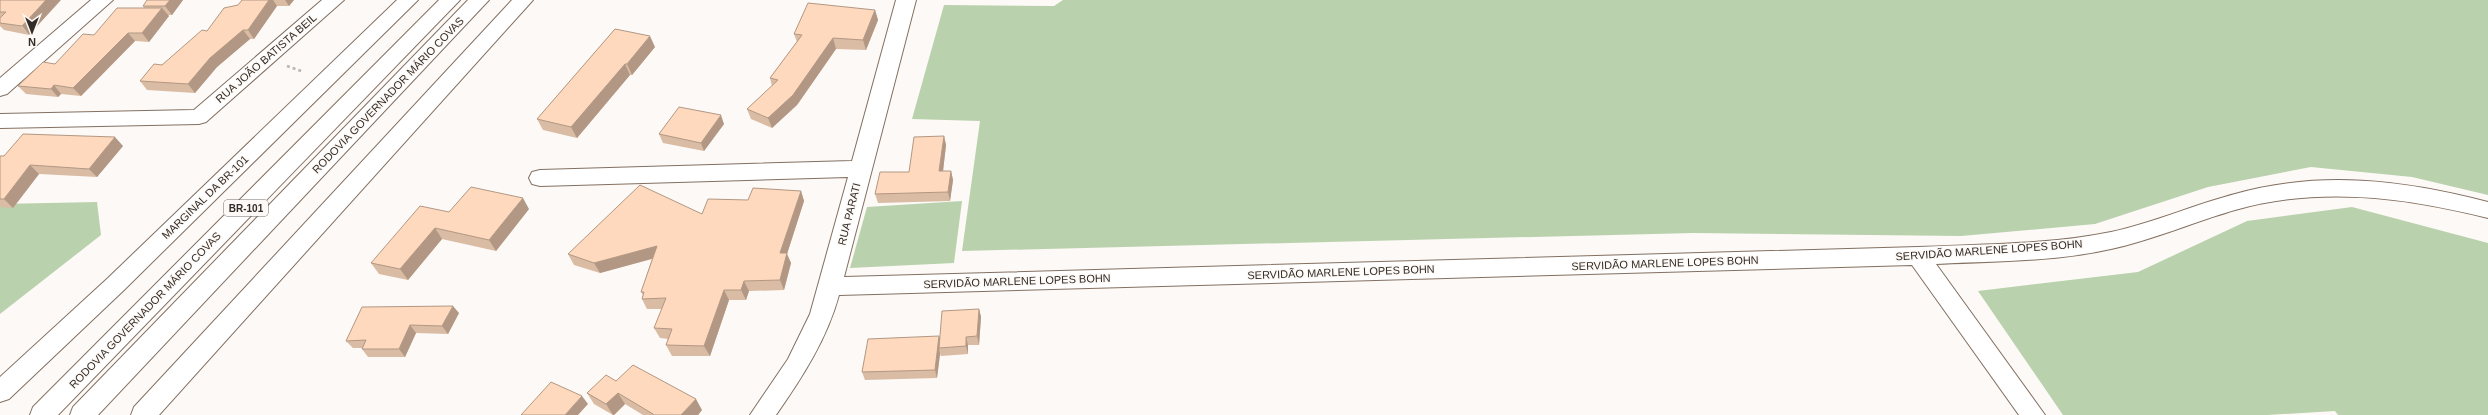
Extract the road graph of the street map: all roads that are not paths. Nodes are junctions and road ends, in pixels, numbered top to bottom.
1 (103, 0) edge
2 (334, 0) edge
3 (408, 0) edge
4 (450, 0) edge
5 (479, 0) edge
6 (523, 0) edge
7 (906, 0) edge
8 (0, 89) edge
9 (0, 121) edge
10 (861, 169) junction
11 (540, 178) dead end
12 (2488, 210) edge
13 (1918, 256) junction
14 (831, 286) junction
15 (0, 392) edge
16 (42, 415) edge
17 (82, 415) edge
18 (143, 415) edge
19 (762, 415) edge
20 (2033, 415) edge

1 - 8 main road
2 - 9 main road, RUA JOÃO BATISTA BEIL
3 - 15 main road, MARGINAL DA BR-101
4 - 16 main road, RODOVIA GOVERNADOR MÁRIO COVAS / BR-101
5 - 17 main road, RODOVIA GOVERNADOR MÁRIO COVAS / BR-101
6 - 18 main road
7 - 10 main road, RUA PARATI
10 - 11 main road
10 - 14 main road, RUA PARATI
12 - 13 main road, SERVIDÃO MARLENE LOPES BOHN
13 - 14 main road, SERVIDÃO MARLENE LOPES BOHN
13 - 20 main road
14 - 19 main road, RUA PARATI

